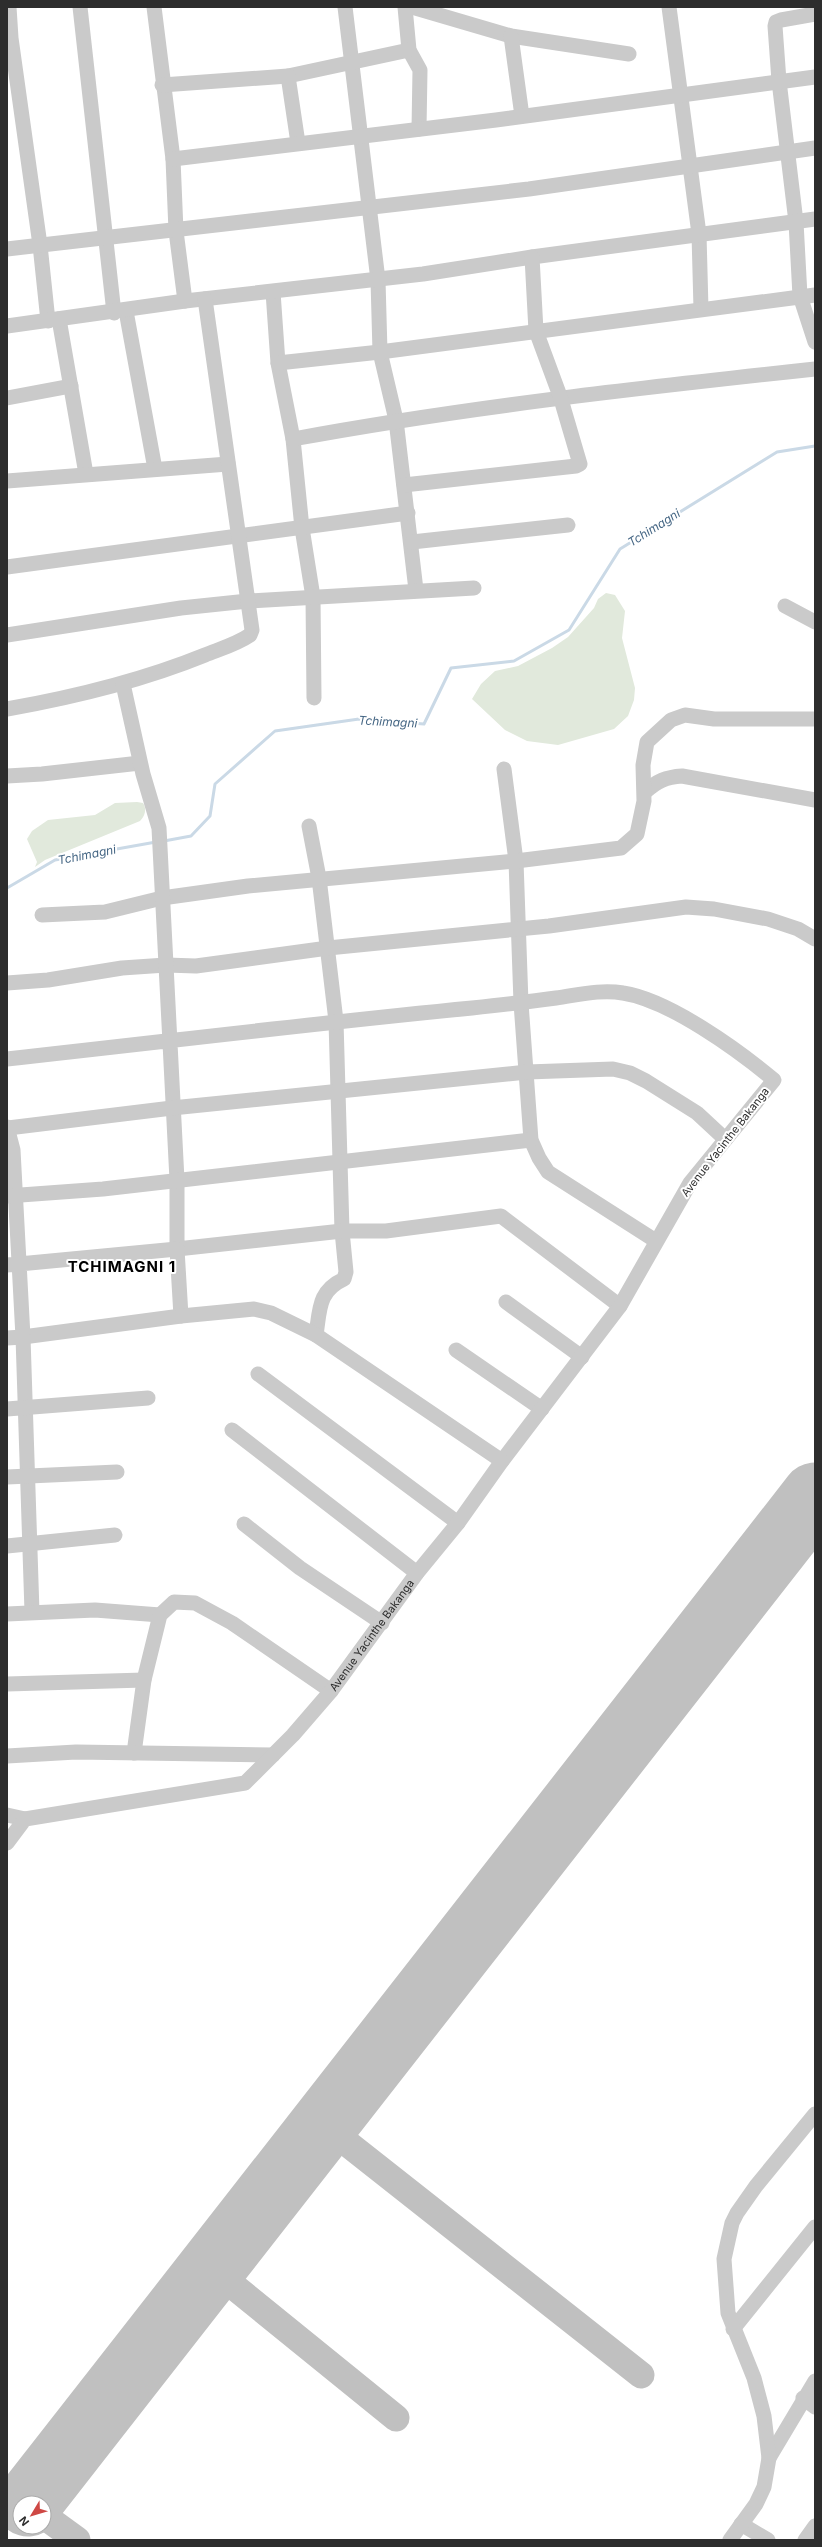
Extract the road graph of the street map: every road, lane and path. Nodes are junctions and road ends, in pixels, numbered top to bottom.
1 (9, 7) edge
2 (80, 7) edge
3 (154, 7) edge
4 (345, 7) edge
5 (405, 7) edge
6 (412, 7) edge
7 (669, 7) edge
8 (806, 13) edge
9 (511, 36) junction
10 (9, 38) edge
11 (409, 50) junction
12 (629, 54) dead end
13 (352, 63) junction
14 (288, 76) junction
15 (815, 77) edge
16 (779, 81) junction
17 (162, 85) junction
18 (681, 94) junction
19 (522, 116) junction
20 (419, 130) junction
21 (360, 136) junction
22 (298, 144) junction
23 (815, 148) edge
24 (788, 151) junction
25 (173, 159) junction
26 (690, 166) junction
27 (369, 206) junction
28 (815, 219) edge
29 (796, 222) junction
30 (176, 231) junction
31 (700, 234) junction
32 (106, 239) junction
33 (40, 245) junction
34 (7, 249) edge
35 (532, 257) junction
36 (378, 280) junction
37 (273, 292) junction
38 (815, 295) edge
39 (800, 296) junction
40 (205, 299) junction
41 (185, 301) junction
42 (701, 309) junction
43 (120, 312) junction
44 (54, 320) junction
45 (7, 326) edge
46 (536, 331) junction
47 (815, 342) edge
48 (380, 352) junction
49 (278, 363) junction
50 (815, 369) edge
51 (71, 386) junction
52 (560, 396) junction
53 (7, 398) edge
54 (396, 420) junction
55 (293, 439) junction
56 (228, 464) junction
57 (155, 469) junction
58 (86, 474) junction
59 (7, 481) edge
60 (404, 485) junction
61 (408, 514) junction
62 (568, 525) dead end
63 (302, 528) junction
64 (237, 536) junction
65 (412, 542) junction
66 (7, 567) edge
67 (474, 588) dead end
68 (416, 590) junction
69 (313, 597) junction
70 (248, 601) junction
71 (785, 606) dead end
72 (815, 622) edge
73 (7, 635) edge
74 (123, 684) junction
75 (314, 698) dead end
76 (7, 709) edge
77 (815, 719) edge
78 (140, 763) junction
79 (504, 768) dead end
80 (7, 776) edge
81 (645, 792) junction
82 (815, 800) edge
83 (309, 826) dead end
84 (516, 861) junction
85 (319, 878) junction
86 (162, 898) junction
87 (42, 915) dead end
88 (518, 929) junction
89 (815, 939) edge
90 (328, 948) junction
91 (166, 965) junction
92 (7, 983) edge
93 (521, 1003) junction
94 (336, 1021) junction
95 (170, 1041) junction
96 (7, 1059) edge
97 (527, 1072) junction
98 (338, 1093) junction
99 (172, 1108) junction
100 (7, 1128) edge
101 (725, 1139) junction
102 (531, 1140) junction
103 (340, 1160) junction
104 (177, 1180) junction
105 (11, 1196) edge
106 (342, 1231) junction
107 (656, 1241) junction
108 (177, 1250) junction
109 (13, 1264) edge
110 (506, 1302) dead end
111 (620, 1306) junction
112 (181, 1316) junction
113 (316, 1335) junction
114 (23, 1336) junction
115 (7, 1338) edge
116 (456, 1350) dead end
117 (582, 1357) junction
118 (258, 1374) dead end
119 (148, 1398) dead end
120 (25, 1407) junction
121 (7, 1409) edge
122 (542, 1410) junction
123 (232, 1430) dead end
124 (502, 1461) junction
125 (117, 1472) dead end
126 (27, 1475) junction
127 (7, 1477) edge
128 (458, 1523) junction
129 (244, 1524) dead end
130 (115, 1535) dead end
131 (30, 1544) junction
132 (7, 1546) edge
133 (417, 1573) junction
134 (32, 1612) junction
135 (7, 1614) edge
136 (160, 1615) junction
137 (382, 1623) junction
138 (144, 1680) junction
139 (7, 1684) edge
140 (331, 1691) junction
141 (134, 1753) junction
142 (273, 1755) junction
143 (7, 1756) edge
144 (7, 1815) edge
145 (25, 1818) junction
146 (7, 1842) edge
147 (815, 2114) edge
148 (815, 2227) edge
149 (733, 2329) junction
150 (815, 2381) edge
151 (802, 2398) junction
152 (815, 2407) edge
153 (769, 2458) junction
154 (741, 2524) junction
155 (815, 2526) edge
156 (730, 2540) edge
157 (768, 2540) edge
158 (805, 2540) edge

1 - 10 street
2 - 32 street
3 - 17 street
4 - 13 street
5 - 11 street
6 - 9 street
7 - 18 street
8 - 16 street
9 - 12 street
9 - 19 street
10 - 33 street
11 - 13 street
11 - 20 street
13 - 14 street
13 - 21 street
14 - 17 street
14 - 22 street
15 - 16 street
16 - 18 street
16 - 24 street
17 - 25 street
18 - 19 street
18 - 26 street
19 - 20 street
20 - 21 street
21 - 22 street
21 - 27 street
22 - 25 street
23 - 24 street
24 - 26 street
24 - 29 street
25 - 30 street
26 - 27 street
26 - 31 street
27 - 30 street
27 - 36 street
28 - 29 street
29 - 31 street
29 - 39 street
30 - 32 street
30 - 41 street
31 - 35 street
31 - 42 street
32 - 33 street
32 - 43 street
33 - 34 street
33 - 44 street
35 - 36 street
35 - 46 street
36 - 37 street
36 - 48 street
37 - 40 street
37 - 49 street
38 - 39 street
39 - 42 street
39 - 47 street
40 - 41 street
40 - 56 street
41 - 43 street
42 - 46 street
43 - 44 street
43 - 57 street
44 - 45 street
44 - 51 street
46 - 48 street
46 - 52 street
48 - 49 street
48 - 54 street
49 - 55 street
50 - 52 street
51 - 53 street
51 - 58 street
52 - 54 street
52 - 60 street
54 - 55 street
54 - 60 street
55 - 63 street
56 - 57 street
56 - 64 street
57 - 58 street
58 - 59 street
60 - 61 street
61 - 63 street
61 - 65 street
62 - 65 street
63 - 64 street
63 - 69 street
64 - 66 street
64 - 70 street
65 - 68 street
67 - 68 street
68 - 69 street
69 - 70 street
69 - 75 street
70 - 73 street
70 - 74 street
71 - 72 street
74 - 76 street
74 - 78 street
77 - 81 street
78 - 80 street
78 - 86 street
79 - 84 street
81 - 82 street
81 - 84 street
83 - 85 street
84 - 85 street
84 - 88 street
85 - 86 street
85 - 90 street
86 - 87 street
86 - 91 street
88 - 89 street
88 - 90 street
88 - 93 street
90 - 91 street
90 - 94 street
91 - 92 street
91 - 95 street
93 - 94 street
93 - 97 street
93 - 101 street, Avenue Yacinthe Bakanga
94 - 95 street
94 - 98 street
95 - 96 street
95 - 99 street
97 - 98 street
97 - 101 street
97 - 102 street
98 - 99 street
98 - 103 street
99 - 100 street
99 - 104 street
100 - 105 street
101 - 107 street, Avenue Yacinthe Bakanga
102 - 103 street
102 - 107 street
103 - 104 street
103 - 106 street
104 - 105 street
104 - 108 street
105 - 109 street
106 - 108 street
106 - 111 street
106 - 113 street
107 - 111 street, Avenue Yacinthe Bakanga
108 - 109 street
108 - 112 street
109 - 114 street
110 - 117 street
111 - 117 street, Avenue Yacinthe Bakanga
112 - 113 street
112 - 114 street
113 - 124 street
114 - 115 street
114 - 120 street
116 - 122 street
117 - 122 street, Avenue Yacinthe Bakanga
118 - 128 street
119 - 120 street
120 - 121 street
120 - 126 street
122 - 124 street, Avenue Yacinthe Bakanga
123 - 133 street
124 - 128 street, Avenue Yacinthe Bakanga
125 - 126 street
126 - 127 street
126 - 131 street
128 - 133 street, Avenue Yacinthe Bakanga
129 - 137 street
130 - 131 street
131 - 132 street
131 - 134 street
133 - 137 street, Avenue Yacinthe Bakanga
134 - 135 street
134 - 136 street
136 - 138 street
136 - 140 street
137 - 140 street, Avenue Yacinthe Bakanga
138 - 139 street
138 - 141 street
140 - 142 street, Avenue Yacinthe Bakanga
141 - 142 street
141 - 143 street
142 - 145 street, Avenue Yacinthe Bakanga
144 - 145 street
145 - 146 street
147 - 149 street
148 - 149 street
149 - 153 street
150 - 151 street
151 - 152 street
151 - 153 street
153 - 154 street
154 - 156 street
154 - 157 street
155 - 158 street

